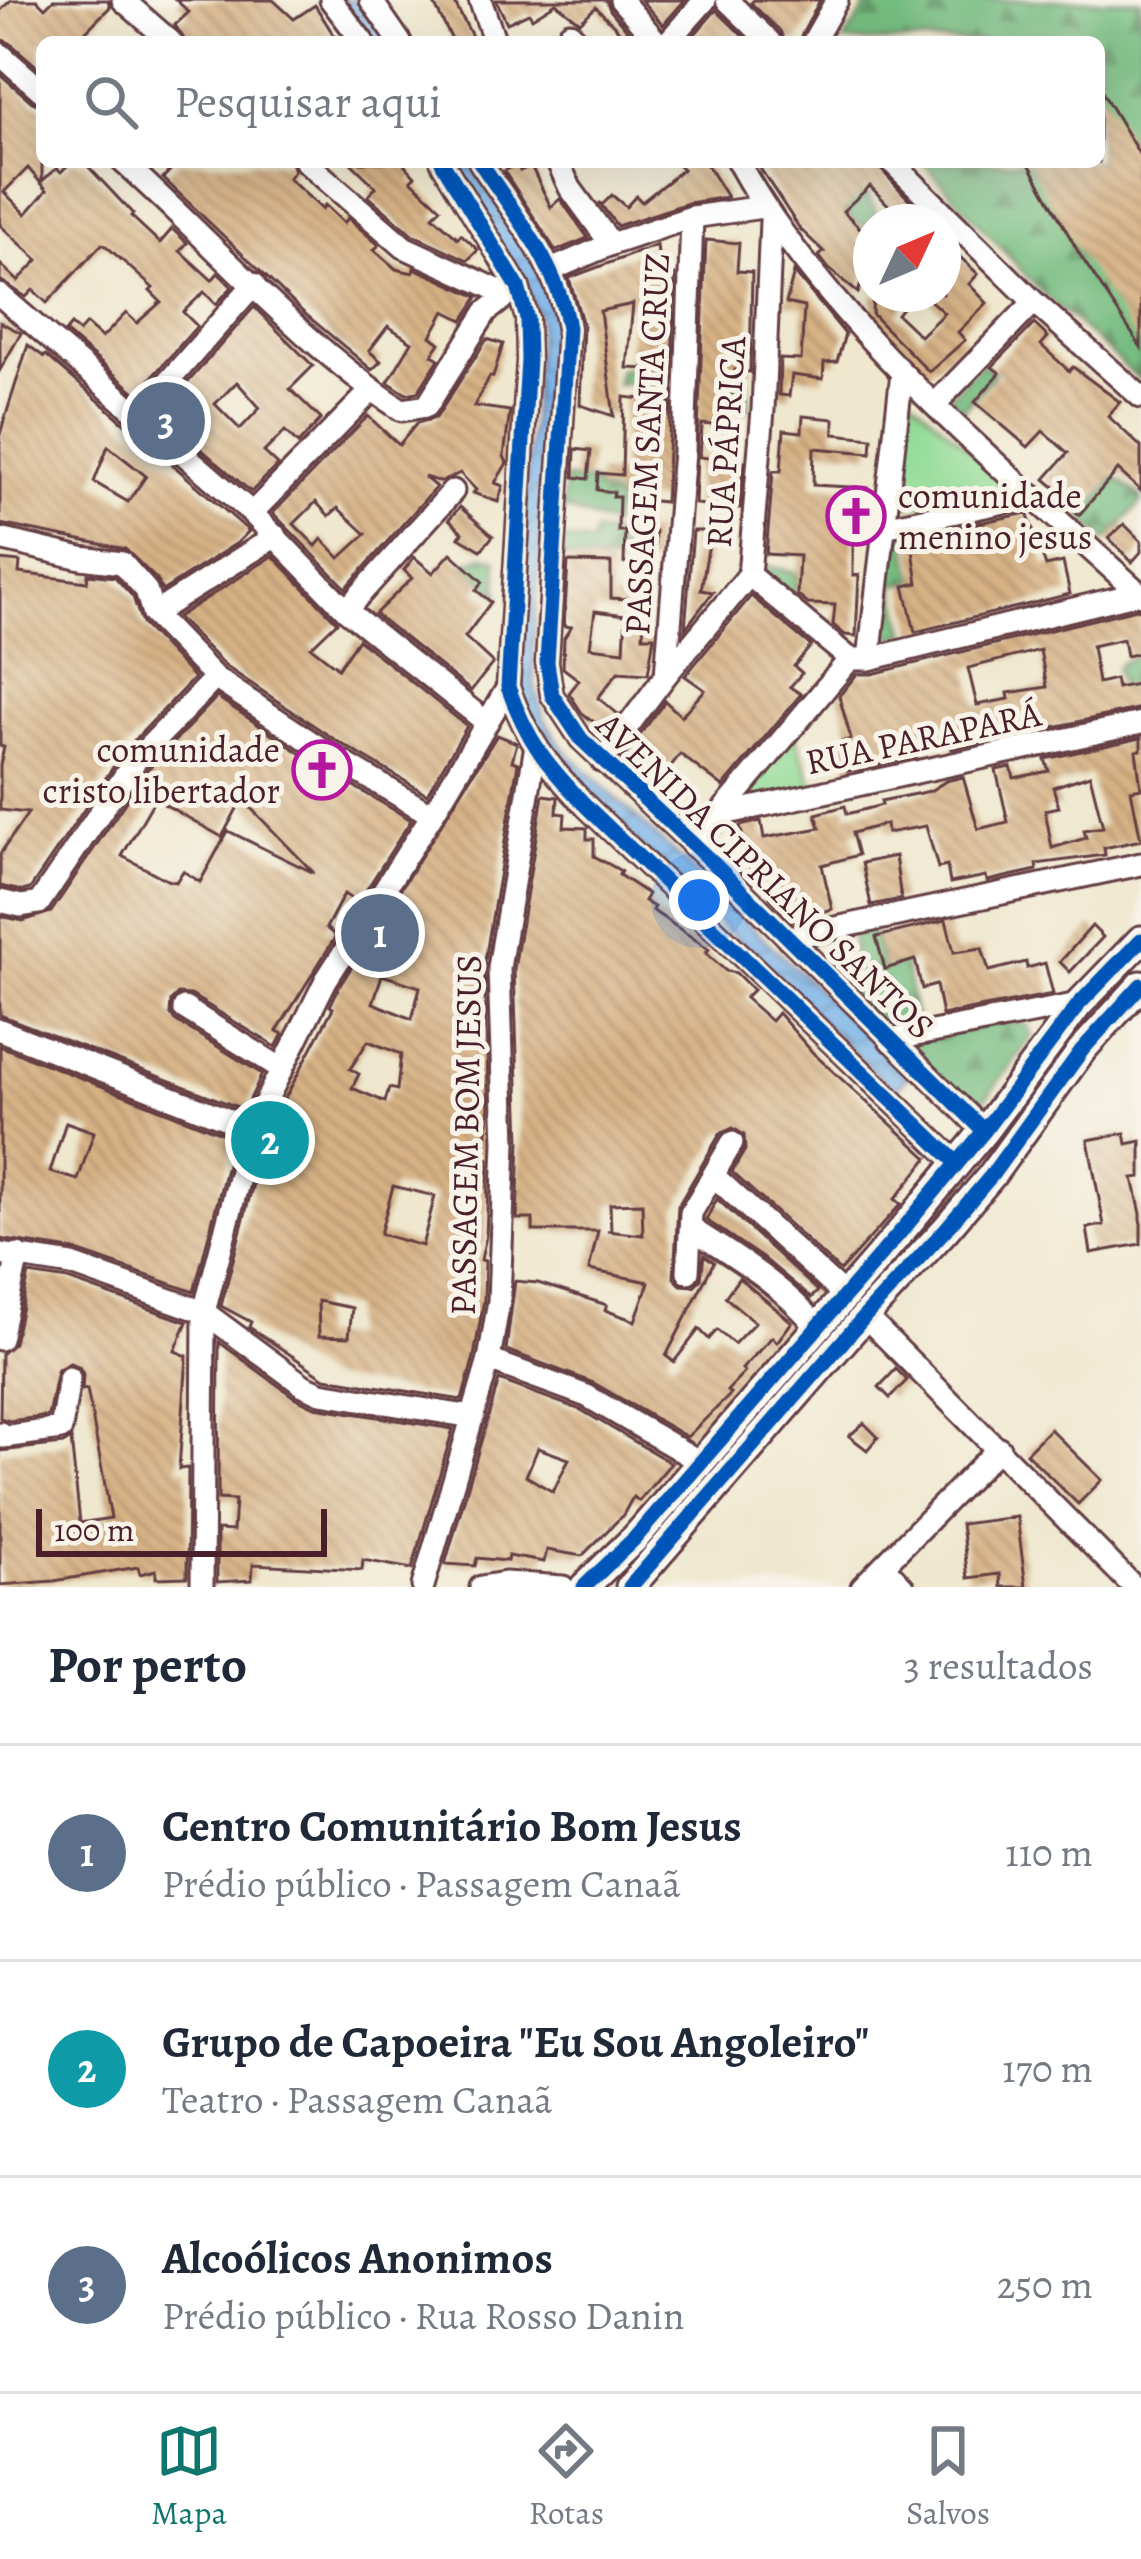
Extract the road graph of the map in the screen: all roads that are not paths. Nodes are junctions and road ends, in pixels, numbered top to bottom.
1 (123, 0) edge
2 (331, 0) edge
3 (370, 0) edge
4 (480, 0) edge
5 (621, 0) edge
6 (705, 0) edge
7 (727, 0) edge
8 (836, 0) edge
9 (163, 36) edge
10 (358, 36) edge
11 (396, 36) edge
12 (493, 36) edge
13 (652, 36) edge
14 (673, 36) edge
15 (764, 36) edge
16 (816, 36) edge
17 (0, 54) edge
18 (36, 86) edge
19 (129, 168) edge
20 (313, 168) edge
21 (445, 168) edge
22 (484, 168) edge
23 (561, 168) edge
24 (741, 168) edge
25 (898, 168) edge
26 (767, 214) junction
27 (692, 217) junction
28 (611, 244) junction
29 (551, 270) junction
30 (254, 284) junction
31 (512, 291) junction
32 (0, 295) edge
33 (1034, 302) junction
34 (902, 374) junction
35 (371, 391) junction
36 (1141, 397) edge
37 (935, 404) junction
38 (139, 416) junction
39 (453, 491) dead end
40 (1033, 496) junction
41 (253, 513) junction
42 (884, 527) junction
43 (276, 536) junction
44 (0, 539) edge
45 (749, 575) junction
46 (1140, 594) edge
47 (346, 610) junction
48 (153, 614) junction
49 (860, 659) junction
50 (666, 675) junction
51 (215, 678) junction
52 (508, 687) junction
53 (486, 722) junction
54 (1141, 723) edge
55 (536, 751) junction
56 (602, 761) junction
57 (432, 815) junction
58 (719, 815) junction
59 (693, 846) junction
60 (1141, 864) edge
61 (0, 901) edge
62 (788, 938) junction
63 (1141, 940) edge
64 (1141, 985) edge
65 (1079, 1004) junction
66 (184, 1009) dead end
67 (0, 1030) edge
68 (890, 1040) junction
69 (282, 1069) junction
70 (252, 1130) junction
71 (984, 1131) junction
72 (732, 1143) dead end
73 (958, 1163) junction
74 (715, 1177) junction
75 (692, 1228) junction
76 (9, 1255) edge
77 (688, 1272) dead end
78 (844, 1295) junction
79 (204, 1312) junction
80 (866, 1316) junction
81 (817, 1327) junction
82 (0, 1340) edge
83 (490, 1360) junction
84 (69, 1378) dead end
85 (473, 1417) junction
86 (0, 1432) edge
87 (999, 1448) junction
88 (702, 1463) junction
89 (883, 1566) junction
90 (423, 1586) edge
91 (202, 1587) edge
92 (406, 1587) edge
93 (433, 1587) edge
94 (481, 1587) edge
95 (563, 1587) edge
96 (584, 1587) edge
97 (630, 1587) edge
98 (862, 1587) edge
99 (903, 1587) edge
100 (1134, 1587) edge

1 - 9 street
2 - 10 street
3 - 11 street
4 - 12 street
5 - 13 street
6 - 14 street
7 - 15 street
8 - 16 street
17 - 18 street
19 - 30 street
20 - 31 street
21 - 31 street, AVENIDA CIPRIANO SANTOS
22 - 29 street, AVENIDA CIPRIANO SANTOS
23 - 28 street
24 - 26 street
25 - 33 street
26 - 27 street
26 - 34 street
26 - 45 street, RUA PÁPRICA
27 - 28 street
27 - 50 street, PASSAGEM SANTA CRUZ
28 - 29 street
29 - 56 street, AVENIDA CIPRIANO SANTOS
30 - 35 street
30 - 38 street
31 - 35 street
31 - 52 street, AVENIDA CIPRIANO SANTOS
32 - 38 street
33 - 36 street
33 - 37 street
34 - 37 street
34 - 42 street
35 - 41 street
37 - 40 street
38 - 41 street
39 - 47 street
40 - 42 street
40 - 46 street
41 - 43 street
42 - 49 street
43 - 47 street
43 - 48 street
44 - 48 street
45 - 49 street
45 - 50 street, RUA PÁPRICA
46 - 49 street
47 - 53 street
48 - 51 street
49 - 58 street
50 - 56 street, RUA PÁPRICA
51 - 57 street
51 - 61 street
52 - 53 street
52 - 55 street, AVENIDA CIPRIANO SANTOS
53 - 57 street
54 - 58 street, RUA PARAPARÁ
55 - 73 street, AVENIDA CIPRIANO SANTOS
55 - 83 street, PASSAGEM BOM JESUS
56 - 59 street, AVENIDA CIPRIANO SANTOS
57 - 69 street
58 - 59 street
59 - 62 street, AVENIDA CIPRIANO SANTOS
60 - 62 street
62 - 68 street, AVENIDA CIPRIANO SANTOS
63 - 65 main road
64 - 80 main road
65 - 68 street
65 - 71 main road
66 - 69 street
67 - 70 street
68 - 71 street, AVENIDA CIPRIANO SANTOS
69 - 70 street
70 - 79 street
71 - 73 main road
72 - 74 street
73 - 78 main road
74 - 75 street
74 - 78 street
75 - 77 street
75 - 81 street
76 - 79 street
76 - 82 street
78 - 81 main road
79 - 85 street
79 - 91 street
80 - 87 street
80 - 97 main road
81 - 88 main road
83 - 85 street, PASSAGEM BOM JESUS
83 - 88 street
84 - 86 street
85 - 90 street, PASSAGEM BOM JESUS
87 - 89 street
87 - 100 street
88 - 96 main road
89 - 98 street
89 - 99 street
90 - 92 street
90 - 93 street
94 - 95 street

